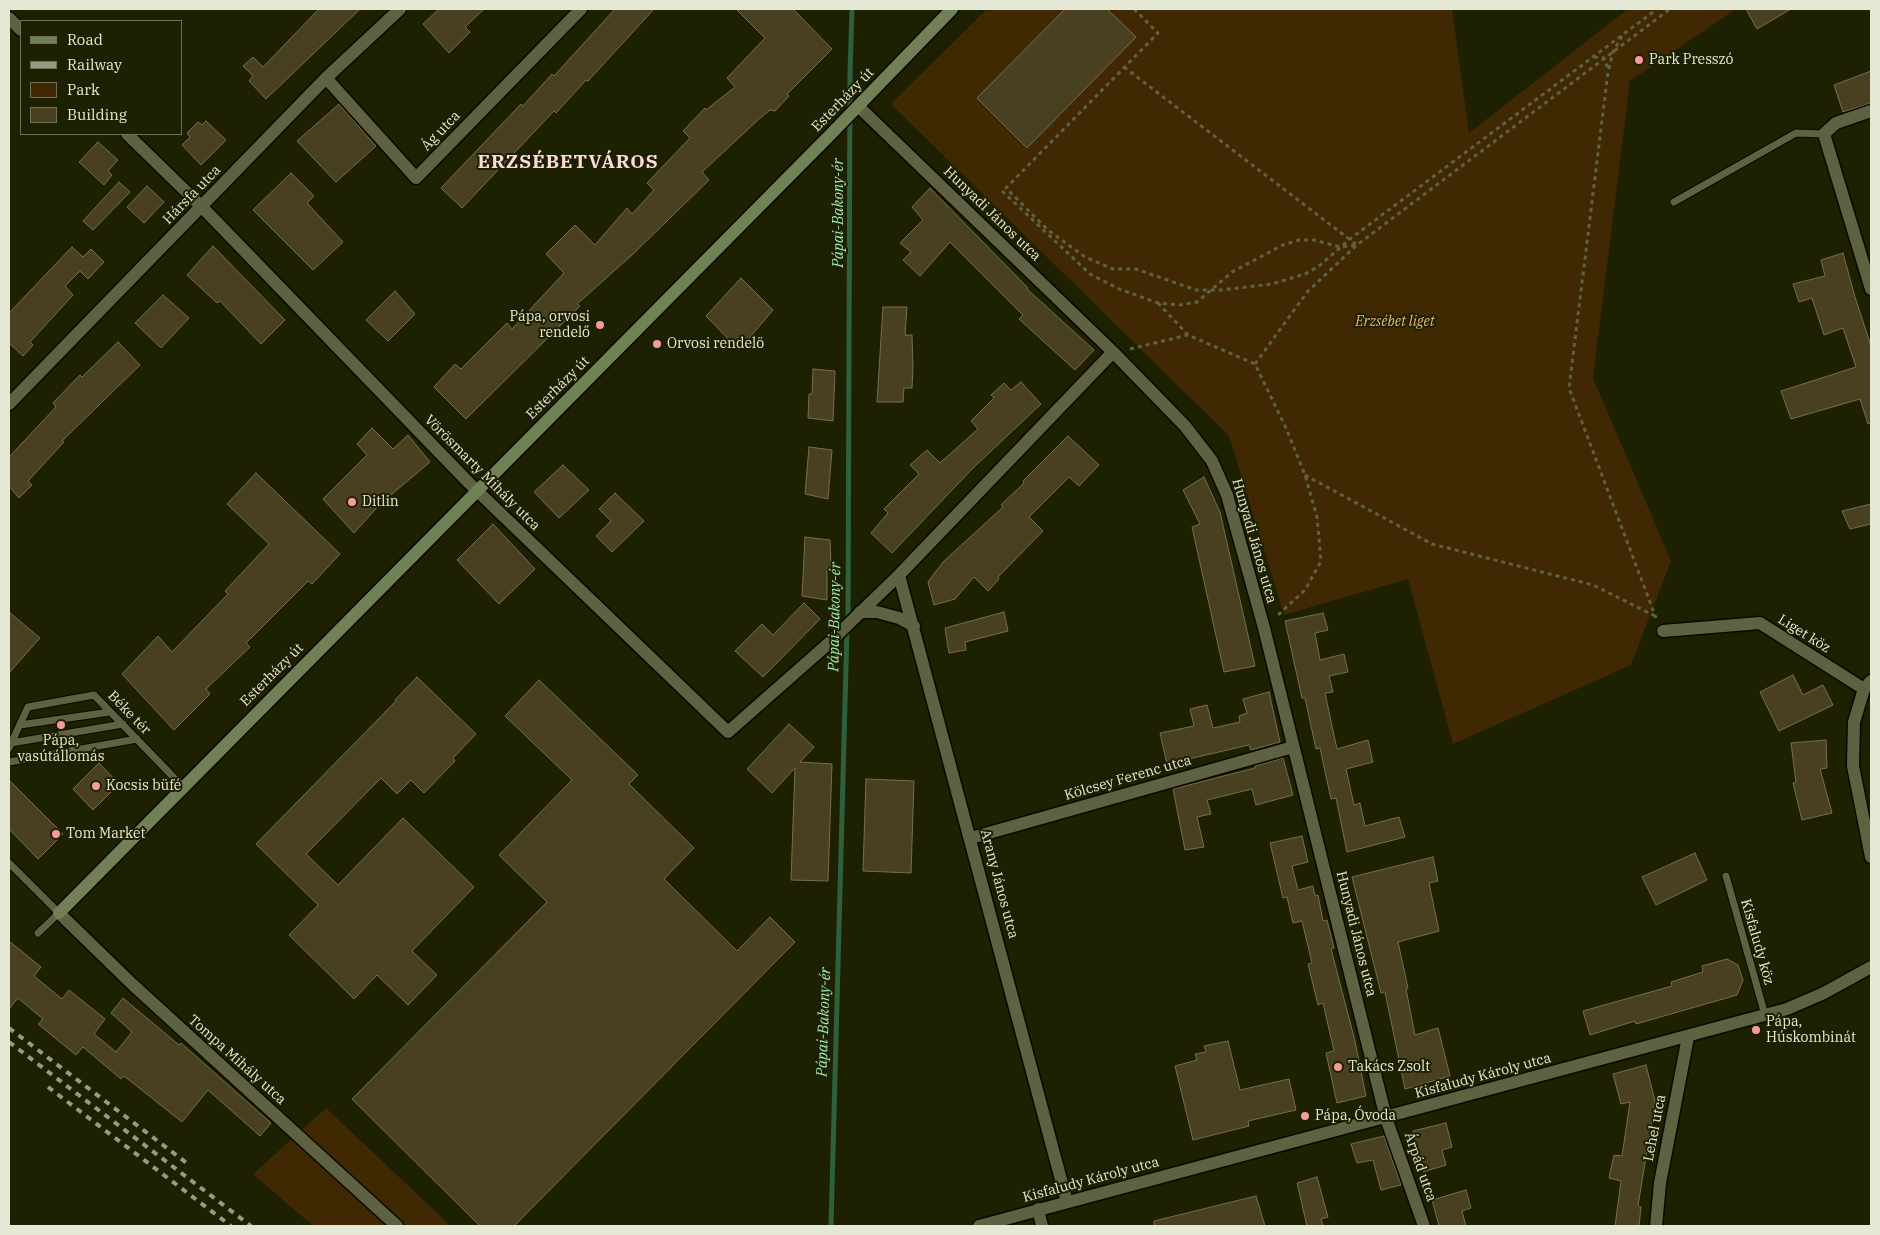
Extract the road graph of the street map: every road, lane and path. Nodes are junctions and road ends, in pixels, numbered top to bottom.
1 (400, 9) edge
2 (581, 9) edge
3 (952, 9) edge
4 (1134, 9) edge
5 (1657, 9) edge
6 (1670, 9) edge
7 (9, 18) edge
8 (20, 29) edge
9 (1624, 34) junction
10 (1613, 52) junction
11 (1592, 58) junction
12 (1604, 58) junction
13 (1124, 67) junction
14 (1608, 72) junction
15 (326, 78) junction
16 (857, 107) junction
17 (1871, 111) edge
18 (1824, 134) junction
19 (128, 135) edge
20 (1002, 191) dead end
21 (1674, 202) dead end
22 (202, 207) junction
23 (1350, 239) junction
24 (1357, 245) junction
25 (1340, 247) junction
26 (1871, 289) edge
27 (1213, 290) junction
28 (1158, 303) junction
29 (1188, 335) junction
30 (1113, 352) junction
31 (1255, 364) junction
32 (9, 404) edge
33 (1305, 475) junction
34 (477, 490) junction
35 (899, 575) junction
36 (860, 612) junction
37 (1655, 616) junction
38 (1663, 625) junction
39 (914, 626) junction
40 (1264, 628) junction
41 (1868, 685) edge
42 (110, 712) junction
43 (123, 724) junction
44 (20, 725) junction
45 (137, 739) junction
46 (10, 746) edge
47 (1293, 747) junction
48 (9, 762) edge
49 (183, 786) junction
50 (971, 838) junction
51 (1871, 857) edge
52 (9, 863) edge
53 (1726, 876) dead end
54 (58, 912) junction
55 (38, 933) dead end
56 (1871, 967) edge
57 (1765, 1015) junction
58 (1688, 1037) junction
59 (1386, 1118) junction
60 (1067, 1202) junction
61 (1038, 1210) junction
62 (397, 1226) edge
63 (979, 1226) edge
64 (1042, 1226) edge
65 (1424, 1226) edge
66 (1656, 1226) edge

1 - 15 street, Hársfa utca
2 - 15 street, Ág utca
3 - 16 street, Esterházy út
4 - 13 path
5 - 9 path
6 - 10 path
7 - 8 street
9 - 10 path
9 - 11 path
10 - 12 path
10 - 14 path
11 - 12 path
11 - 23 path
12 - 14 path
12 - 24 path
13 - 23 path
13 - 27 path
14 - 37 path
15 - 22 street, Hársfa utca
16 - 30 street, Hunyadi János utca
16 - 34 street, Esterházy út
17 - 18 street
18 - 21 lane
18 - 26 street
19 - 22 street, Vörösmarty Mihály utca
20 - 28 path
22 - 32 street, Hársfa utca
22 - 34 street, Vörösmarty Mihály utca
23 - 24 path
23 - 25 path
24 - 25 path
24 - 31 path
25 - 27 path
25 - 27 path
27 - 28 path
28 - 29 path
29 - 30 path
29 - 31 path
30 - 35 street
30 - 40 street, Hunyadi János utca
31 - 33 path
33 - 37 path
33 - 40 path
34 - 36 street, Vörösmarty Mihály utca
34 - 49 street, Esterházy út
35 - 36 street
35 - 39 street, Arany János utca
36 - 39 street
37 - 38 path
37 - 38 path
38 - 41 street, Liget köz
39 - 50 street, Arany János utca
40 - 47 street, Hunyadi János utca
41 - 51 street
42 - 43 lane, Béke tér
42 - 44 lane
42 - 44 lane, Béke tér
43 - 45 lane, Béke tér
43 - 46 lane
44 - 46 lane, Béke tér
45 - 48 lane
45 - 49 lane, Béke tér
47 - 50 street, Kölcsey Ferenc utca
47 - 59 street, Hunyadi János utca
49 - 54 street, Esterházy út
50 - 60 street, Arany János utca
52 - 54 lane
53 - 57 lane, Kisfaludy köz
54 - 55 lane
54 - 62 street, Tompa Mihály utca
56 - 57 street, Kisfaludy Károly utca
57 - 58 street, Kisfaludy Károly utca
58 - 59 street, Kisfaludy Károly utca
58 - 66 street, Lehel utca
59 - 60 street, Kisfaludy Károly utca
59 - 65 street, Árpád utca
60 - 61 street, Kisfaludy Károly utca
61 - 63 street, Kisfaludy Károly utca
61 - 64 street

